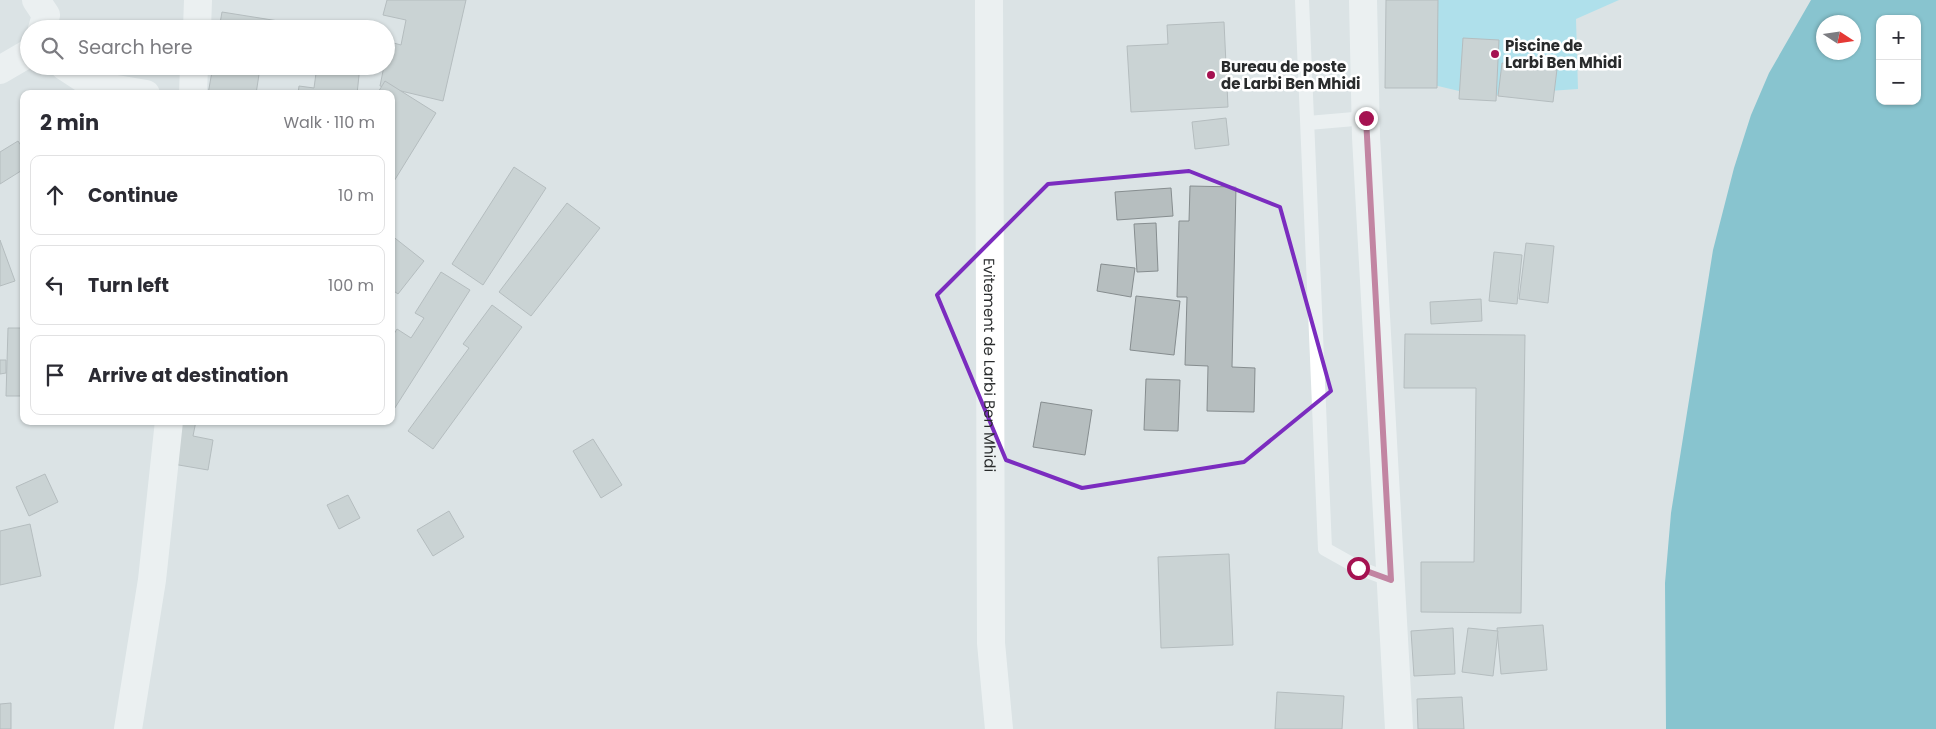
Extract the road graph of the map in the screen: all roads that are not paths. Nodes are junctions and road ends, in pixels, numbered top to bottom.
1 (36, 0) edge
2 (198, 0) edge
3 (989, 0) edge
4 (1302, 0) edge
5 (1363, 0) edge
6 (45, 20) edge
7 (197, 20) edge
8 (20, 58) edge
9 (0, 70) edge
10 (78, 75) edge
11 (122, 90) edge
12 (1366, 118) junction
13 (1308, 123) junction
14 (169, 425) edge
15 (1391, 580) junction
16 (128, 729) edge
17 (999, 729) edge
18 (1399, 729) edge

1 - 6 street
2 - 7 street
3 - 17 street, Evitement de Larbi Ben Mhidi
4 - 13 lane
5 - 12 street
8 - 9 street
10 - 11 street
12 - 13 lane
12 - 15 street
13 - 15 lane
14 - 16 street
15 - 18 street

